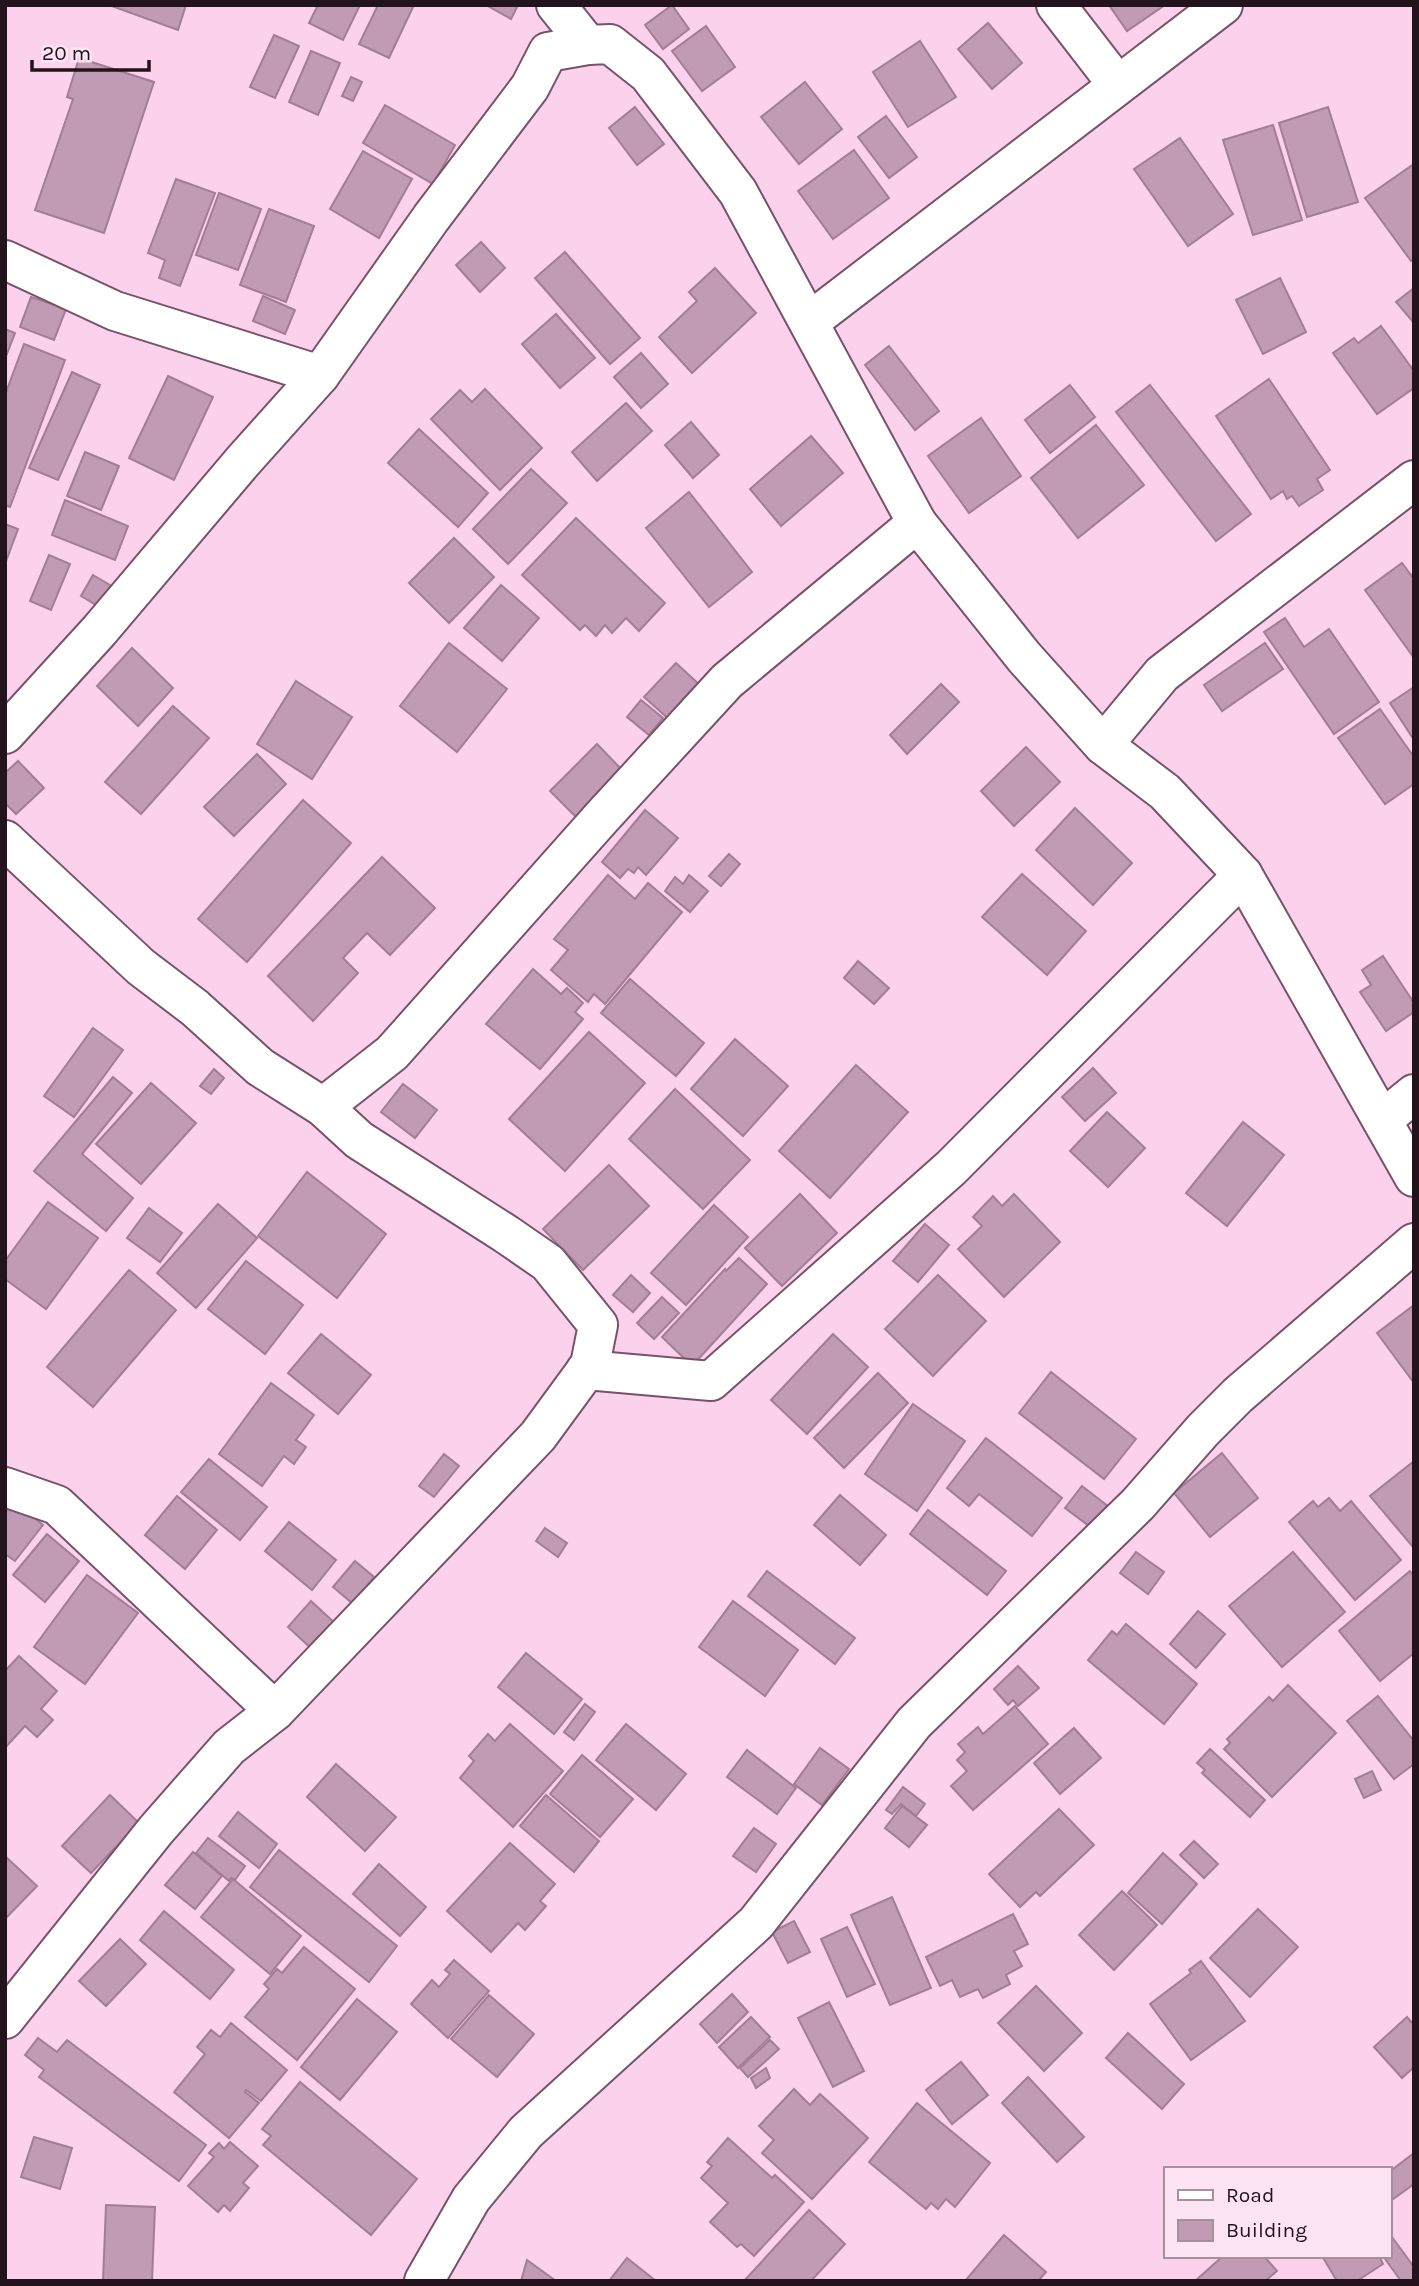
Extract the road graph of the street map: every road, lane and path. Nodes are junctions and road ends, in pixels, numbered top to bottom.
1 (556, 5) edge
2 (1056, 5) edge
3 (1223, 5) edge
4 (588, 45) junction
5 (1117, 84) junction
6 (5, 260) edge
7 (809, 322) junction
8 (320, 375) junction
9 (1414, 480) edge
10 (916, 523) junction
11 (5, 734) edge
12 (1103, 745) junction
13 (5, 840) edge
14 (1244, 875) junction
15 (1414, 1094) edge
16 (323, 1107) junction
17 (1382, 1120) junction
18 (1414, 1177) edge
19 (1414, 1243) edge
20 (586, 1370) junction
21 (5, 1488) edge
22 (275, 1711) junction
23 (5, 2019) edge
24 (424, 2281) edge

1 - 4 street
2 - 5 street
3 - 5 street
4 - 7 street
4 - 8 street
5 - 7 street
6 - 8 street
7 - 10 street
8 - 11 street
9 - 12 street
10 - 12 street
10 - 16 street
12 - 14 street
13 - 16 street
14 - 17 street
14 - 20 street
15 - 17 street
16 - 20 street
17 - 18 street
19 - 24 street
20 - 22 street
21 - 22 street
22 - 23 street

